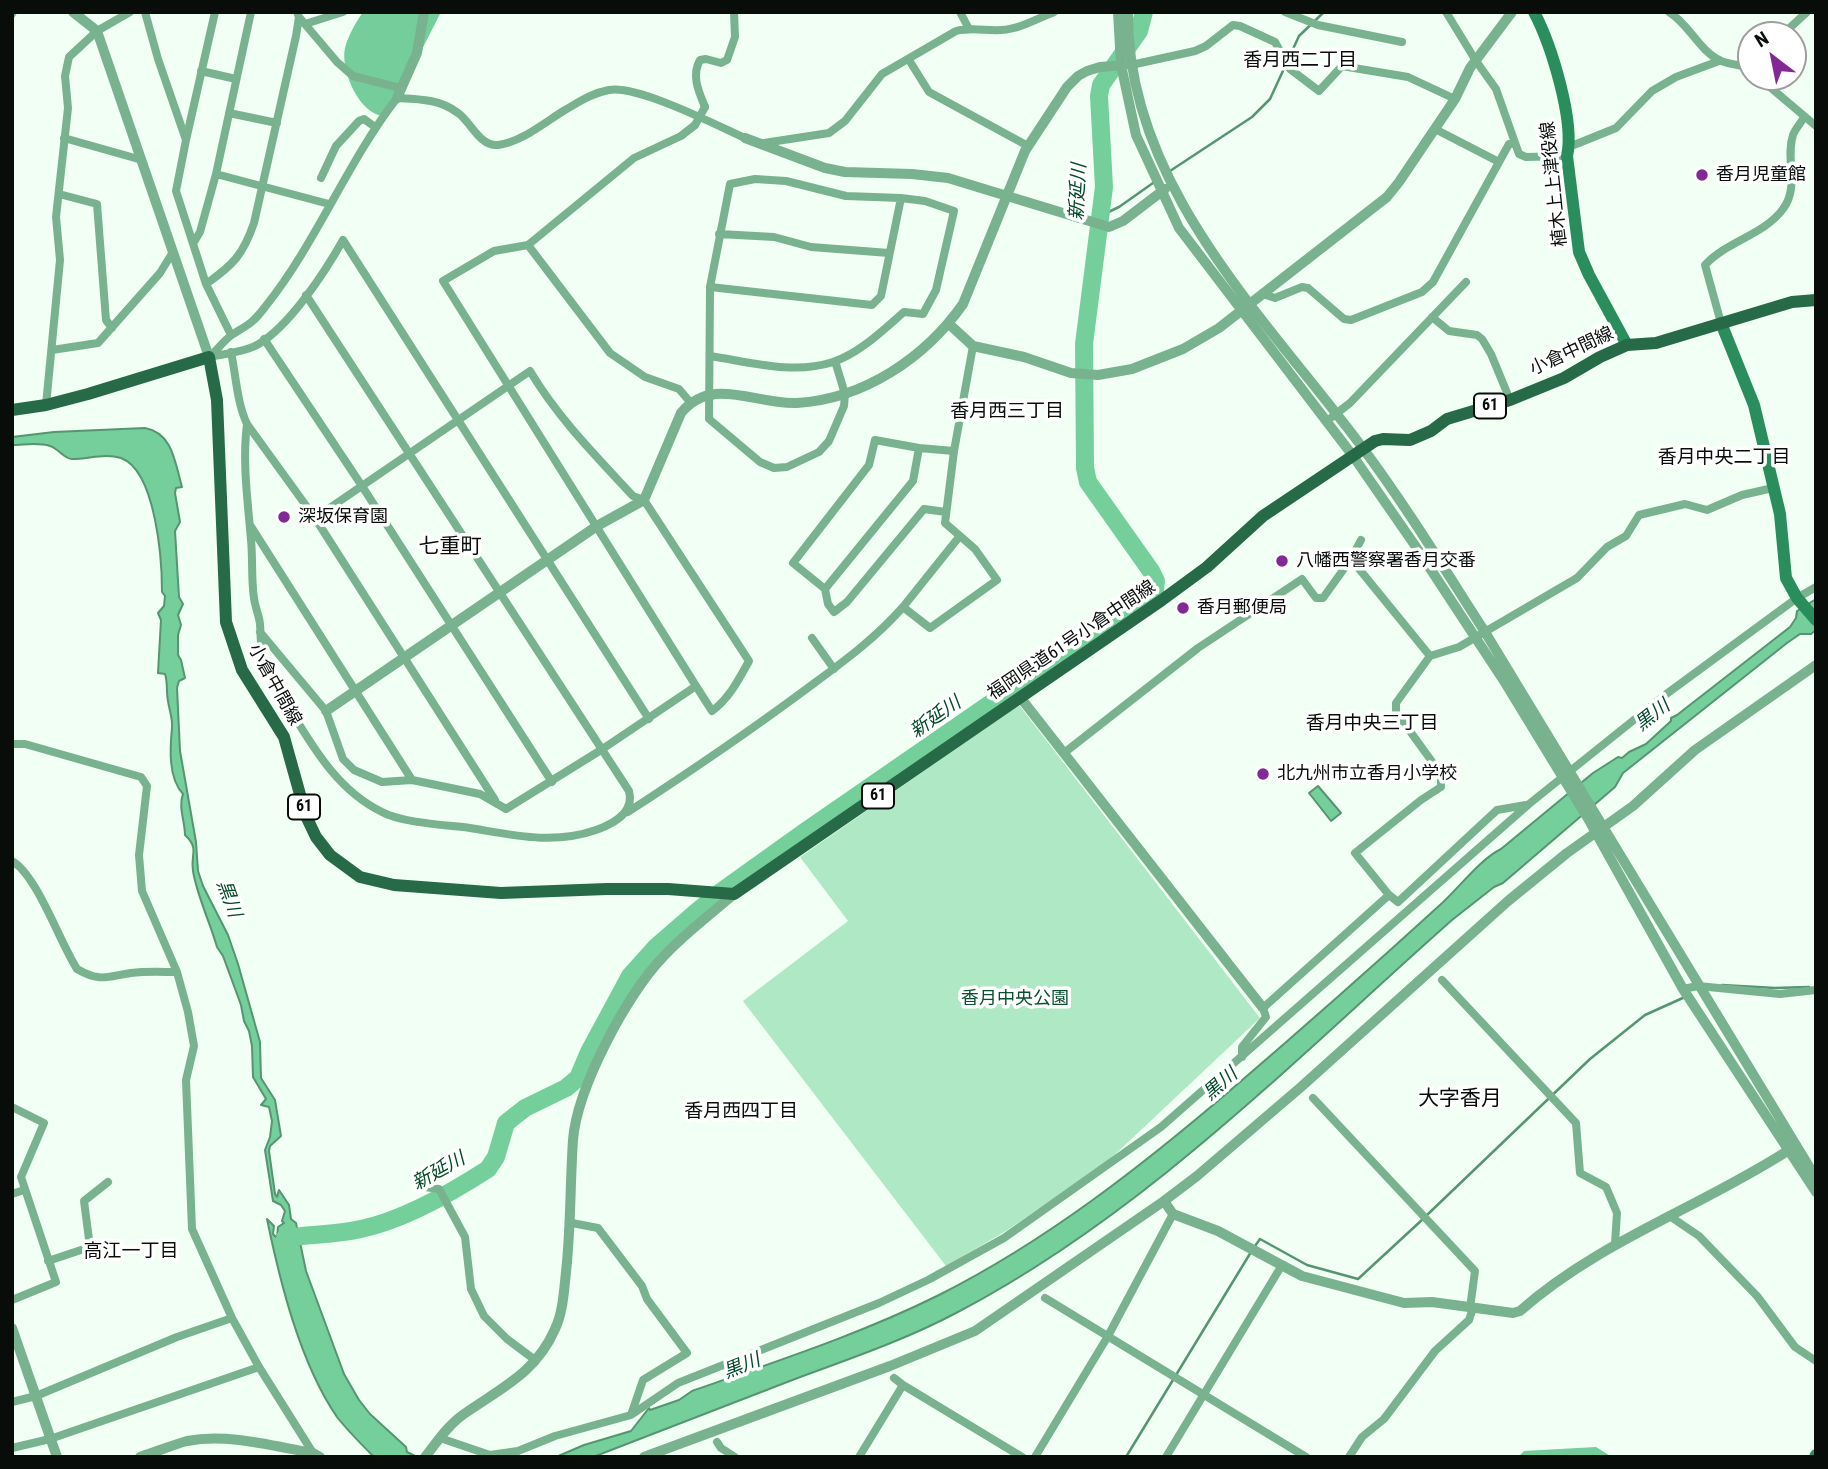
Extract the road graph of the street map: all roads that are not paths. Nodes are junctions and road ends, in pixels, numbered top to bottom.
1 (73, 12) edge
2 (130, 12) edge
3 (145, 12) edge
4 (215, 12) edge
5 (251, 12) edge
6 (343, 12) edge
7 (424, 12) edge
8 (734, 12) edge
9 (960, 12) edge
10 (1054, 12) edge
11 (1118, 12) edge
12 (1128, 12) edge
13 (1285, 12) edge
14 (1446, 12) edge
15 (1512, 12) edge
16 (1534, 12) edge
17 (1669, 12) edge
18 (298, 15) edge
19 (305, 24) junction
20 (969, 29) junction
21 (97, 31) junction
22 (1402, 42) dead end
23 (909, 60) junction
24 (1475, 61) junction
25 (1719, 61) junction
26 (1737, 64) edge
27 (1126, 65) junction
28 (201, 71) junction
29 (236, 79) junction
30 (1774, 91) edge
31 (398, 93) junction
32 (1455, 99) junction
33 (229, 113) junction
34 (1804, 117) junction
35 (277, 123) junction
36 (1816, 126) edge
37 (375, 127) junction
38 (1435, 129) junction
39 (64, 138) junction
40 (745, 138) joint
41 (186, 139) junction
42 (764, 143) junction
43 (1515, 143) junction
44 (1028, 146) junction
45 (1568, 151) junction
46 (142, 160) junction
47 (1499, 162) junction
48 (216, 174) junction
49 (321, 178) dead end
50 (1173, 183) junction
51 (263, 186) junction
52 (1161, 192) junction
53 (59, 194) junction
54 (1006, 195) junction
55 (901, 198) junction
56 (330, 204) junction
57 (719, 234) junction
58 (194, 242) junction
59 (528, 245) junction
60 (173, 253) junction
61 (889, 253) junction
62 (1466, 282) dead end
63 (206, 284) junction
64 (710, 287) junction
65 (1263, 294) junction
66 (306, 295) junction
67 (1816, 300) edge
68 (1251, 303) junction
69 (1241, 311) junction
70 (1432, 317) junction
71 (1721, 323) junction
72 (949, 324) junction
73 (111, 328) junction
74 (231, 335) junction
75 (264, 339) junction
76 (1627, 345) junction
77 (973, 346) junction
78 (52, 350) junction
79 (231, 352) junction
80 (710, 356) junction
81 (209, 357) junction
82 (835, 361) junction
83 (507, 386) junction
84 (710, 393) junction
85 (845, 394) junction
86 (1510, 400) junction
87 (690, 402) junction
88 (46, 405) junction
89 (12, 410) edge
90 (1336, 414) junction
91 (1327, 421) junction
92 (458, 422) junction
93 (247, 424) junction
94 (919, 447) junction
95 (954, 451) junction
96 (1358, 452) junction
97 (409, 454) junction
98 (362, 486) junction
99 (1773, 488) junction
100 (644, 500) junction
101 (946, 512) junction
102 (315, 518) junction
103 (247, 520) junction
104 (597, 526) junction
105 (959, 537) junction
106 (1361, 540) dead end
107 (1351, 559) junction
108 (546, 560) junction
109 (1816, 587) edge
110 (825, 589) junction
111 (499, 592) junction
112 (1799, 601) junction
113 (903, 607) junction
114 (1816, 620) edge
115 (451, 624) junction
116 (260, 632) junction
117 (1480, 635) junction
118 (811, 638) dead end
119 (1430, 656) junction
120 (402, 658) junction
121 (1816, 665) edge
122 (834, 669) junction
123 (696, 686) junction
124 (356, 690) junction
125 (1020, 697) junction
126 (326, 711) junction
127 (649, 719) junction
128 (12, 744) edge
129 (601, 750) junction
130 (1065, 753) junction
131 (1567, 776) junction
132 (412, 780) junction
133 (552, 782) junction
134 (496, 802) junction
135 (1529, 804) junction
136 (626, 813) junction
137 (1599, 830) junction
138 (12, 861) edge
139 (734, 894) junction
140 (1389, 895) junction
141 (177, 972) junction
142 (1442, 980) dead end
143 (1698, 986) junction
144 (1683, 989) junction
145 (1816, 990) edge
146 (1263, 1008) junction
147 (1242, 1057) junction
148 (1313, 1098) dead end
149 (12, 1107) edge
150 (1789, 1150) junction
151 (1816, 1178) edge
152 (108, 1182) dead end
153 (418, 1186) dead end
154 (24, 1190) junction
155 (1816, 1192) edge
156 (12, 1194) edge
157 (1164, 1201) junction
158 (1173, 1214) junction
159 (1671, 1217) junction
160 (572, 1223) junction
161 (1615, 1243) junction
162 (48, 1261) junction
163 (1282, 1265) junction
164 (1045, 1298) dead end
165 (12, 1300) edge
166 (1471, 1308) junction
167 (232, 1318) junction
168 (12, 1328) edge
169 (1108, 1336) junction
170 (535, 1360) junction
171 (1816, 1361) edge
172 (258, 1367) junction
173 (894, 1378) dead end
174 (902, 1385) junction
175 (1203, 1395) junction
176 (36, 1396) junction
177 (12, 1402) edge
178 (631, 1415) junction
179 (50, 1439) junction
180 (437, 1442) junction
181 (717, 1442) dead end
182 (12, 1448) edge
183 (316, 1455) edge
184 (653, 1455) edge
185 (57, 1457) edge
186 (140, 1457) edge
187 (425, 1457) edge
188 (735, 1457) edge
189 (859, 1457) edge
190 (1022, 1457) edge
191 (1035, 1457) edge
192 (1166, 1457) edge
193 (1306, 1457) edge
194 (1349, 1457) edge

1 - 21 street
2 - 21 street
3 - 41 street
4 - 28 street
5 - 29 street
6 - 19 street
7 - 31 street
8 - 59 street, bridge
9 - 20 street
10 - 20 street
11 - 27 street
12 - 27 street
13 - 22 street
14 - 24 street
15 - 24 street
16 - 45 main road, 植木上上津役線
17 - 25 street
18 - 19 street
18 - 35 street
19 - 31 street
20 - 23 street
21 - 39 street
21 - 46 street
23 - 42 street
23 - 44 street
24 - 32 street
24 - 43 street
25 - 26 street
25 - 45 street
27 - 32 street
27 - 44 street
27 - 50 street
27 - 52 street
28 - 29 street
28 - 41 street
29 - 33 street
30 - 34 street
31 - 37 street
31 - 40 street
32 - 38 street
33 - 35 street
33 - 48 street
34 - 36 street
34 - 71 street
35 - 51 street
37 - 49 street
37 - 56 street
38 - 47 street
38 - 65 street
39 - 46 street
39 - 53 street
40 - 42 street
41 - 58 street
42 - 54 street
43 - 45 street
43 - 47 street
44 - 54 street
45 - 76 main road, 植木上上津役線
46 - 60 street
47 - 65 street
48 - 51 street
48 - 58 street
50 - 52 street
50 - 68 street
51 - 56 street
51 - 63 street
52 - 54 street
52 - 69 street
53 - 73 street
53 - 78 street
54 - 72 street
55 - 57 street
55 - 61 street
55 - 82 street
56 - 74 street
57 - 61 street
57 - 64 street
58 - 63 street
59 - 83 street
59 - 87 street
60 - 73 street
60 - 81 street
61 - 64 street
62 - 70 street
63 - 74 street
64 - 80 street
65 - 68 street
66 - 75 street
66 - 92 street
66 - 97 street
67 - 71 main road, 小倉中間線 / 61
68 - 69 street
68 - 90 street
69 - 77 street
69 - 91 street
70 - 86 street
70 - 90 street
71 - 76 main road, 小倉中間線 / 61
71 - 99 main road
72 - 77 street
72 - 85 street
73 - 78 street
74 - 81 street
75 - 79 street
75 - 98 street
76 - 86 main road, 小倉中間線 / 61
77 - 95 street
78 - 88 street
79 - 81 street
79 - 93 street
80 - 82 street
80 - 84 street
81 - 88 main road
81 - 139 main road, 小倉中間線 / 61
82 - 85 street
83 - 92 street
83 - 100 street
83 - 104 street
84 - 85 street
84 - 85 street
84 - 87 street
86 - 96 main road, 小倉中間線 / 61
87 - 100 street
88 - 89 main road
90 - 91 street
90 - 96 street
91 - 96 street
92 - 97 street
92 - 108 street
93 - 102 street
93 - 103 street
94 - 95 street
94 - 110 street
94 - 110 street
95 - 101 street
96 - 117 street
96 - 125 main road, 福岡県道61号小倉中間線 / 61
97 - 98 street
97 - 111 street
98 - 102 street
98 - 115 street
99 - 112 main road
99 - 117 street
100 - 104 street
100 - 123 street
101 - 105 street
101 - 110 street
102 - 120 street
103 - 116 street
103 - 124 street
104 - 108 street
104 - 123 street
105 - 113 street
105 - 113 street
106 - 107 street
107 - 119 street
107 - 130 street
108 - 111 street
108 - 127 street
109 - 112 street
111 - 115 street
111 - 129 street
112 - 114 main road
112 - 131 street
113 - 122 street
115 - 120 street
115 - 133 street
116 - 126 street
116 - 136 street
117 - 119 street
117 - 131 street
118 - 122 street
119 - 140 street
120 - 124 street
120 - 134 street
121 - 137 street
122 - 136 street
123 - 127 street
124 - 126 street
124 - 132 street
125 - 130 street
125 - 139 main road, 福岡県道61号小倉中間線 / 61
126 - 132 street
127 - 129 street
128 - 141 street
129 - 133 street
129 - 136 street
130 - 146 street
131 - 135 street
131 - 137 street
132 - 134 street
133 - 134 street
135 - 140 street
135 - 147 street
137 - 143 street
137 - 144 street
137 - 157 street
138 - 141 street
139 - 160 street
140 - 146 street
141 - 167 street
142 - 161 street
143 - 144 street
143 - 145 street
143 - 151 street
144 - 150 street
146 - 147 street
147 - 178 street
148 - 166 street
149 - 154 street
150 - 155 street
150 - 159 street
152 - 162 street
153 - 170 street
154 - 156 street
154 - 162 street
157 - 158 street
157 - 184 street
158 - 163 street
158 - 169 street
159 - 161 street
159 - 171 street
160 - 170 street
160 - 178 street
161 - 166 street
162 - 165 street
163 - 166 street
163 - 175 street
164 - 169 street
166 - 194 street
167 - 172 street
167 - 176 street
168 - 176 street
169 - 175 street
169 - 191 street
170 - 180 street
172 - 179 street
172 - 183 street
173 - 174 street
174 - 189 street
174 - 190 street
175 - 192 street
175 - 193 street
176 - 177 street
176 - 179 street
178 - 180 street
179 - 182 street
179 - 185 street
180 - 187 street
181 - 188 street
183 - 186 street

